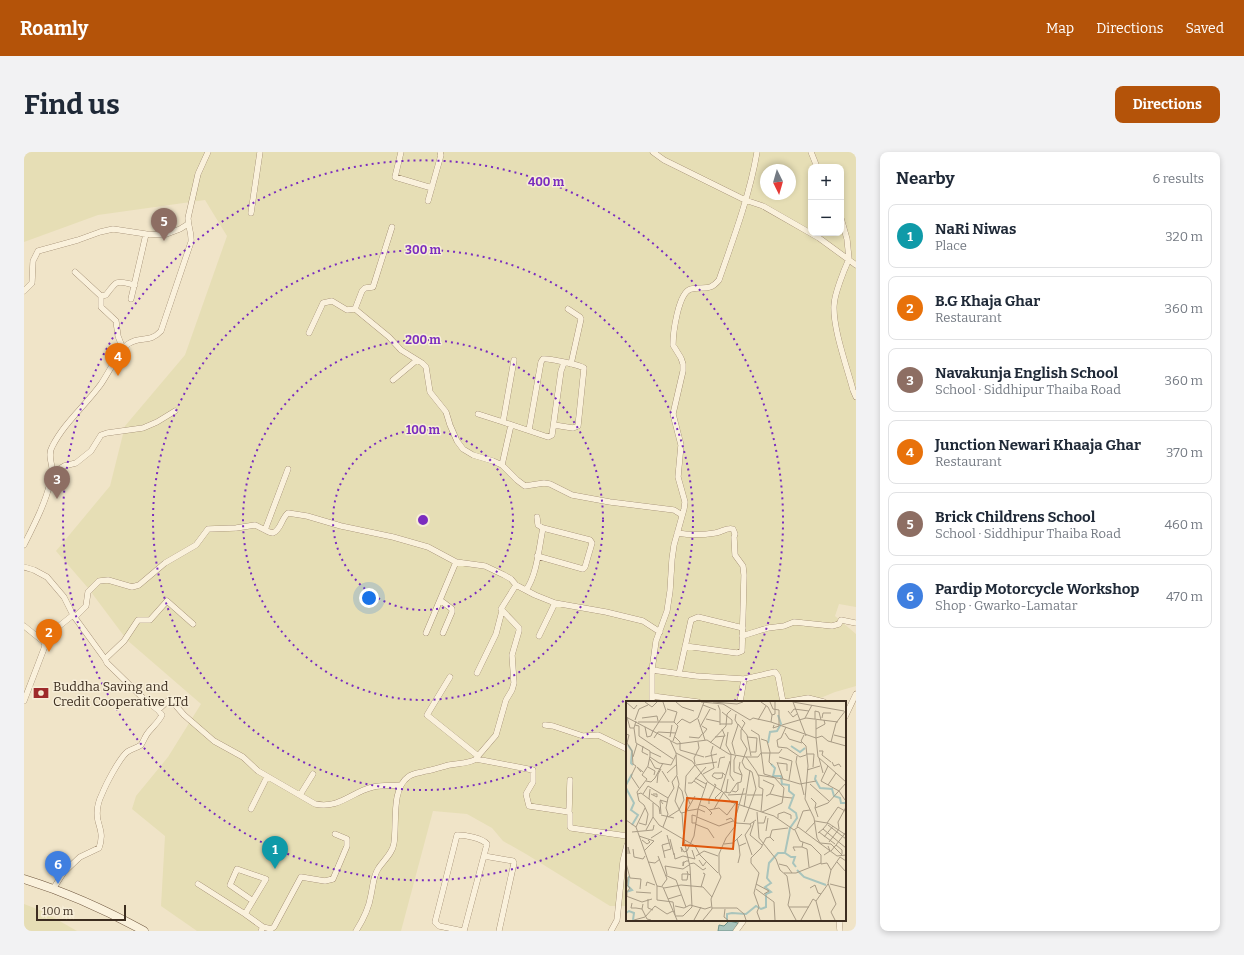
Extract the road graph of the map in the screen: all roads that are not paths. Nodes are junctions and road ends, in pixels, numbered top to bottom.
1 (208, 152) edge
2 (260, 152) edge
3 (400, 152) edge
4 (440, 152) edge
5 (653, 152) edge
6 (757, 152) edge
7 (811, 152) edge
8 (816, 164) edge
9 (432, 188) junction
10 (745, 200) junction
11 (428, 201) dead end
12 (251, 213) dead end
13 (188, 224) junction
14 (392, 227) dead end
15 (844, 229) edge
16 (146, 234) junction
17 (849, 259) junction
18 (856, 265) edge
19 (76, 272) dead end
20 (135, 285) junction
21 (24, 291) edge
22 (101, 296) junction
23 (131, 299) dead end
24 (355, 309) junction
25 (568, 309) dead end
26 (309, 333) dead end
27 (123, 349) junction
28 (417, 360) junction
29 (514, 360) dead end
30 (564, 363) junction
31 (571, 364) junction
32 (393, 380) dead end
33 (856, 397) edge
34 (175, 411) dead end
35 (478, 414) dead end
36 (503, 422) junction
37 (511, 425) junction
38 (554, 425) junction
39 (529, 430) junction
40 (502, 465) junction
41 (288, 469) dead end
42 (51, 474) junction
43 (682, 515) junction
44 (537, 517) dead end
45 (543, 528) junction
46 (265, 530) junction
47 (677, 533) junction
48 (24, 545) edge
49 (537, 556) junction
50 (456, 562) junction
51 (24, 567) edge
52 (516, 585) junction
53 (526, 590) junction
54 (440, 600) junction
55 (555, 603) junction
56 (502, 611) junction
57 (74, 616) junction
58 (856, 623) edge
59 (192, 624) dead end
60 (24, 626) edge
61 (743, 628) junction
62 (660, 632) junction
63 (426, 633) dead end
64 (443, 634) dead end
65 (539, 636) dead end
66 (742, 636) junction
67 (44, 642) junction
68 (685, 646) junction
69 (106, 659) junction
70 (652, 670) junction
71 (477, 673) dead end
72 (679, 674) junction
73 (450, 677) dead end
74 (744, 679) junction
75 (856, 694) edge
76 (652, 699) edge
77 (24, 701) edge
78 (683, 701) edge
79 (740, 701) edge
80 (784, 701) edge
81 (790, 701) edge
82 (820, 701) edge
83 (158, 710) junction
84 (846, 710) edge
85 (545, 725) dead end
86 (626, 748) edge
87 (477, 758) junction
88 (313, 774) dead end
89 (267, 777) junction
90 (570, 780) dead end
91 (401, 785) junction
92 (300, 795) junction
93 (251, 809) dead end
94 (569, 812) junction
95 (335, 834) dead end
96 (626, 836) edge
97 (626, 849) edge
98 (484, 856) junction
99 (24, 879) edge
100 (198, 884) dead end
101 (53, 889) junction
102 (253, 901) junction
103 (245, 914) junction
104 (743, 921) edge
105 (838, 921) edge
106 (262, 929) edge
107 (144, 931) edge
108 (356, 931) edge
109 (464, 931) edge
110 (499, 931) edge
111 (611, 931) edge
112 (736, 931) edge
113 (840, 931) edge

1 - 13 street
2 - 12 street
3 - 9 street
4 - 9 street
5 - 10 street
6 - 10 street
7 - 8 street
9 - 11 street
10 - 17 street
10 - 43 street
13 - 16 street
13 - 27 street
14 - 24 street
15 - 17 street
16 - 20 street
16 - 21 street
17 - 18 street
17 - 33 street
19 - 22 street
20 - 22 street
20 - 23 street
22 - 27 street
24 - 26 street
24 - 28 street
25 - 31 street
27 - 42 street
28 - 32 street
28 - 40 street
29 - 36 street
30 - 31 street
30 - 38 street
30 - 39 street
31 - 38 street
34 - 42 street
35 - 36 street
36 - 37 street
37 - 39 street
37 - 40 street
38 - 39 street
40 - 43 street
41 - 46 street
42 - 48 street
43 - 47 street
44 - 45 street
45 - 49 street
45 - 49 street
46 - 50 street
46 - 57 street
47 - 61 street
47 - 62 street
49 - 53 street
50 - 52 street
50 - 54 street
51 - 57 street
52 - 53 street
52 - 56 street
53 - 55 street
54 - 63 street
54 - 64 street
55 - 62 street
55 - 65 street
56 - 71 street
56 - 87 street
57 - 67 street
57 - 69 street
58 - 66 street
59 - 69 street
60 - 67 street
61 - 66 street
61 - 68 street
62 - 70 street
66 - 68 street
67 - 77 street
68 - 72 street
69 - 83 street
70 - 72 street
70 - 76 street
72 - 74 street
73 - 87 street
74 - 79 street
74 - 80 street
75 - 84 street
76 - 78 street
81 - 82 street
83 - 89 street
83 - 101 street
85 - 86 street
87 - 91 street
87 - 94 street
88 - 92 street
89 - 92 street
89 - 93 street
90 - 94 street
91 - 92 street
91 - 108 street
94 - 96 street
95 - 106 street
97 - 111 street
98 - 109 street
98 - 109 street
98 - 110 street
99 - 101 main road
100 - 103 street
101 - 107 main road
102 - 102 street
102 - 103 street
103 - 106 street
104 - 112 street
105 - 113 street

